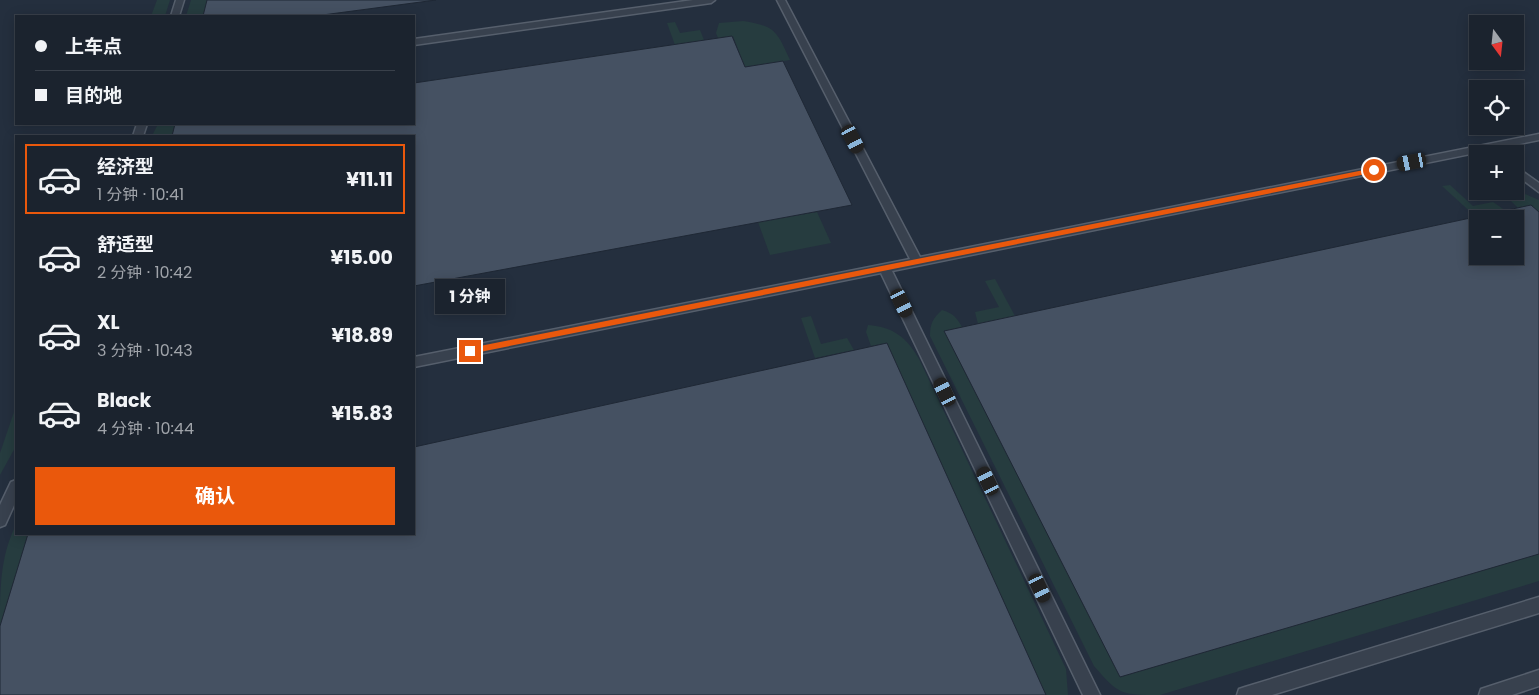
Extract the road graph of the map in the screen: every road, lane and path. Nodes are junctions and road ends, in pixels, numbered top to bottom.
1 (180, 0) edge
2 (712, 0) edge
3 (781, 0) edge
4 (175, 15) edge
5 (415, 42) edge
6 (1539, 137) edge
7 (1510, 145) edge
8 (1469, 154) edge
9 (1524, 176) edge
10 (1539, 188) edge
11 (917, 261) junction
12 (885, 268) junction
13 (415, 362) edge
14 (15, 488) edge
15 (0, 520) edge
16 (1539, 605) edge
17 (1539, 678) edge
18 (1092, 695) edge
19 (1246, 695) edge
20 (1487, 695) edge

1 - 4 lane
2 - 5 lane
3 - 11 lane
6 - 7 lane
8 - 11 lane
9 - 10 lane
11 - 12 lane
12 - 13 lane
12 - 18 lane
14 - 15 lane
16 - 19 lane
17 - 20 lane

